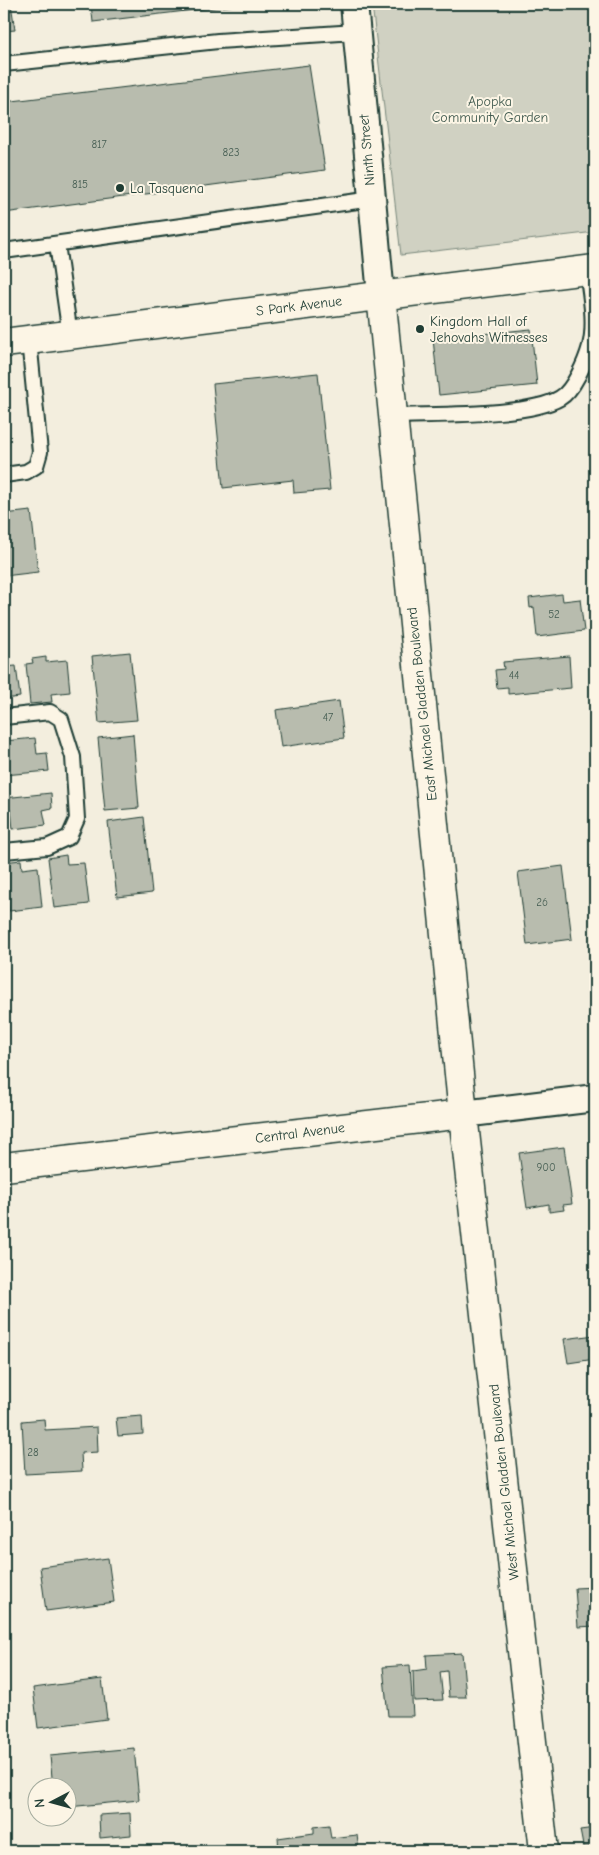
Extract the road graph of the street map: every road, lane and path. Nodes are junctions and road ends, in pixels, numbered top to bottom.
1 (354, 4) edge
2 (356, 32) junction
3 (4, 64) edge
4 (372, 199) junction
5 (57, 244) junction
6 (4, 251) edge
7 (591, 270) edge
8 (381, 295) junction
9 (70, 335) junction
10 (16, 342) edge
11 (393, 416) junction
12 (4, 475) edge
13 (4, 717) edge
14 (4, 852) edge
15 (595, 1098) edge
16 (463, 1114) junction
17 (4, 1167) edge
18 (544, 1851) edge

1 - 2 street, Ninth Street
2 - 3 lane
2 - 4 street, Ninth Street
4 - 5 lane
4 - 8 street, Ninth Street
5 - 6 lane
5 - 9 lane
7 - 8 main road, S Park Avenue
7 - 11 lane
8 - 9 main road, S Park Avenue
8 - 11 main road, East Michael Gladden Boulevard
9 - 10 main road, S Park Avenue
10 - 12 lane
11 - 16 main road, East Michael Gladden Boulevard
13 - 14 lane
15 - 16 street, Central Avenue
16 - 17 main road, Central Avenue
16 - 18 main road, West Michael Gladden Boulevard

